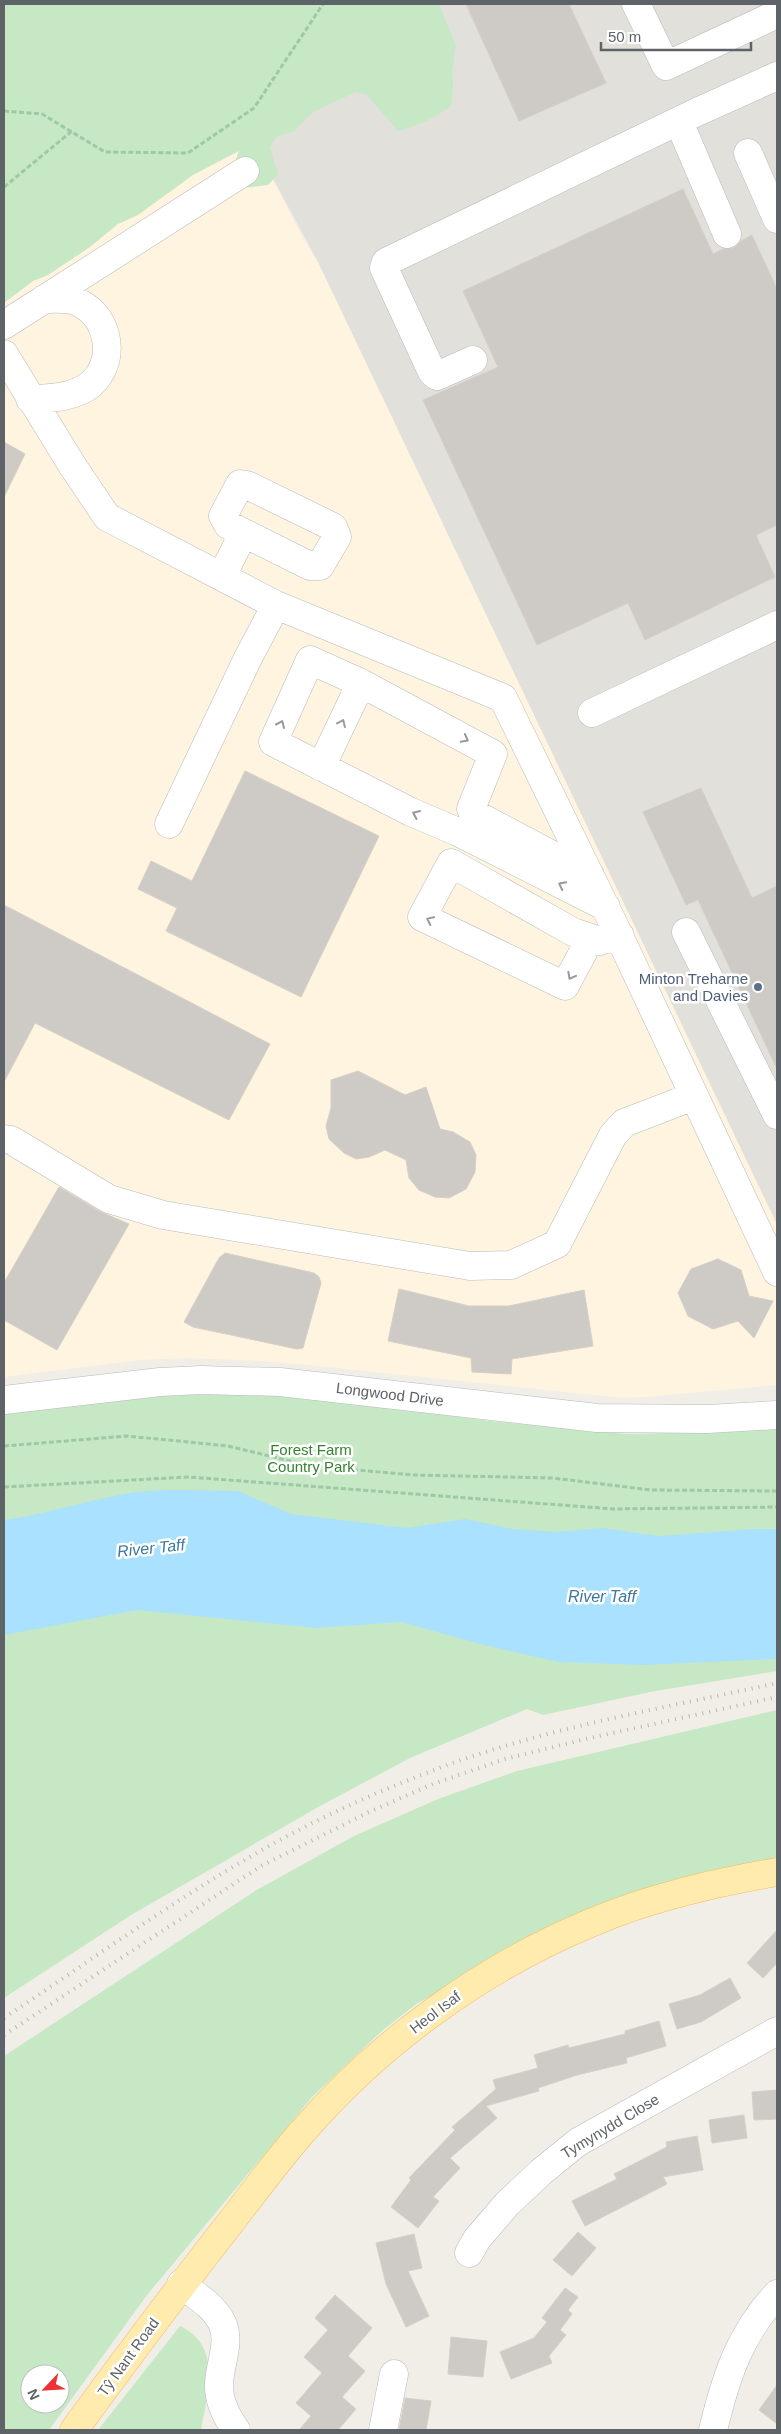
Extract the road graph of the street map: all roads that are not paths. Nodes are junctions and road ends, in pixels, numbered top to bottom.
1 (636, 4) edge
2 (777, 14) edge
3 (777, 76) edge
4 (679, 122) junction
5 (748, 153) dead end
6 (245, 172) dead end
7 (777, 219) edge
8 (727, 234) dead end
9 (44, 299) junction
10 (4, 325) edge
11 (4, 354) edge
12 (473, 360) dead end
13 (30, 399) junction
14 (243, 534) dead end
15 (222, 576) junction
16 (276, 605) junction
17 (777, 626) edge
18 (360, 683) junction
19 (592, 713) dead end
20 (321, 767) junction
21 (169, 824) dead end
22 (590, 875) junction
23 (606, 907) junction
24 (686, 932) dead end
25 (610, 939) junction
26 (694, 1096) junction
27 (777, 1115) edge
28 (4, 1138) edge
29 (777, 1272) edge
30 (4, 1400) edge
31 (777, 1415) edge
32 (777, 1872) edge
33 (777, 2031) edge
34 (469, 2253) dead end
35 (181, 2284) junction
36 (777, 2294) edge
37 (394, 2374) dead end
38 (74, 2430) edge
39 (236, 2430) edge
40 (383, 2430) edge
41 (713, 2430) edge

1 - 2 street
3 - 4 street
4 - 8 street
4 - 12 street
5 - 7 street
6 - 9 street
9 - 10 street
9 - 13 street
11 - 13 street
13 - 15 street
14 - 15 street
15 - 16 street
16 - 21 street
16 - 22 street
17 - 19 street
20 -> 18 street
20 -> 18 street
18 -> 22 street
23 -> 20 street
22 - 23 street
23 - 25 street
24 - 27 street
25 -> 25 street
25 - 26 street
26 - 28 street
26 - 29 street
30 - 31 street, Longwood Drive
32 - 35 main road, Heol Isaf
33 - 34 street, Tymynydd Close
35 - 38 main road, Tŷ Nant Road
35 - 39 street
36 - 41 street
37 - 40 street

